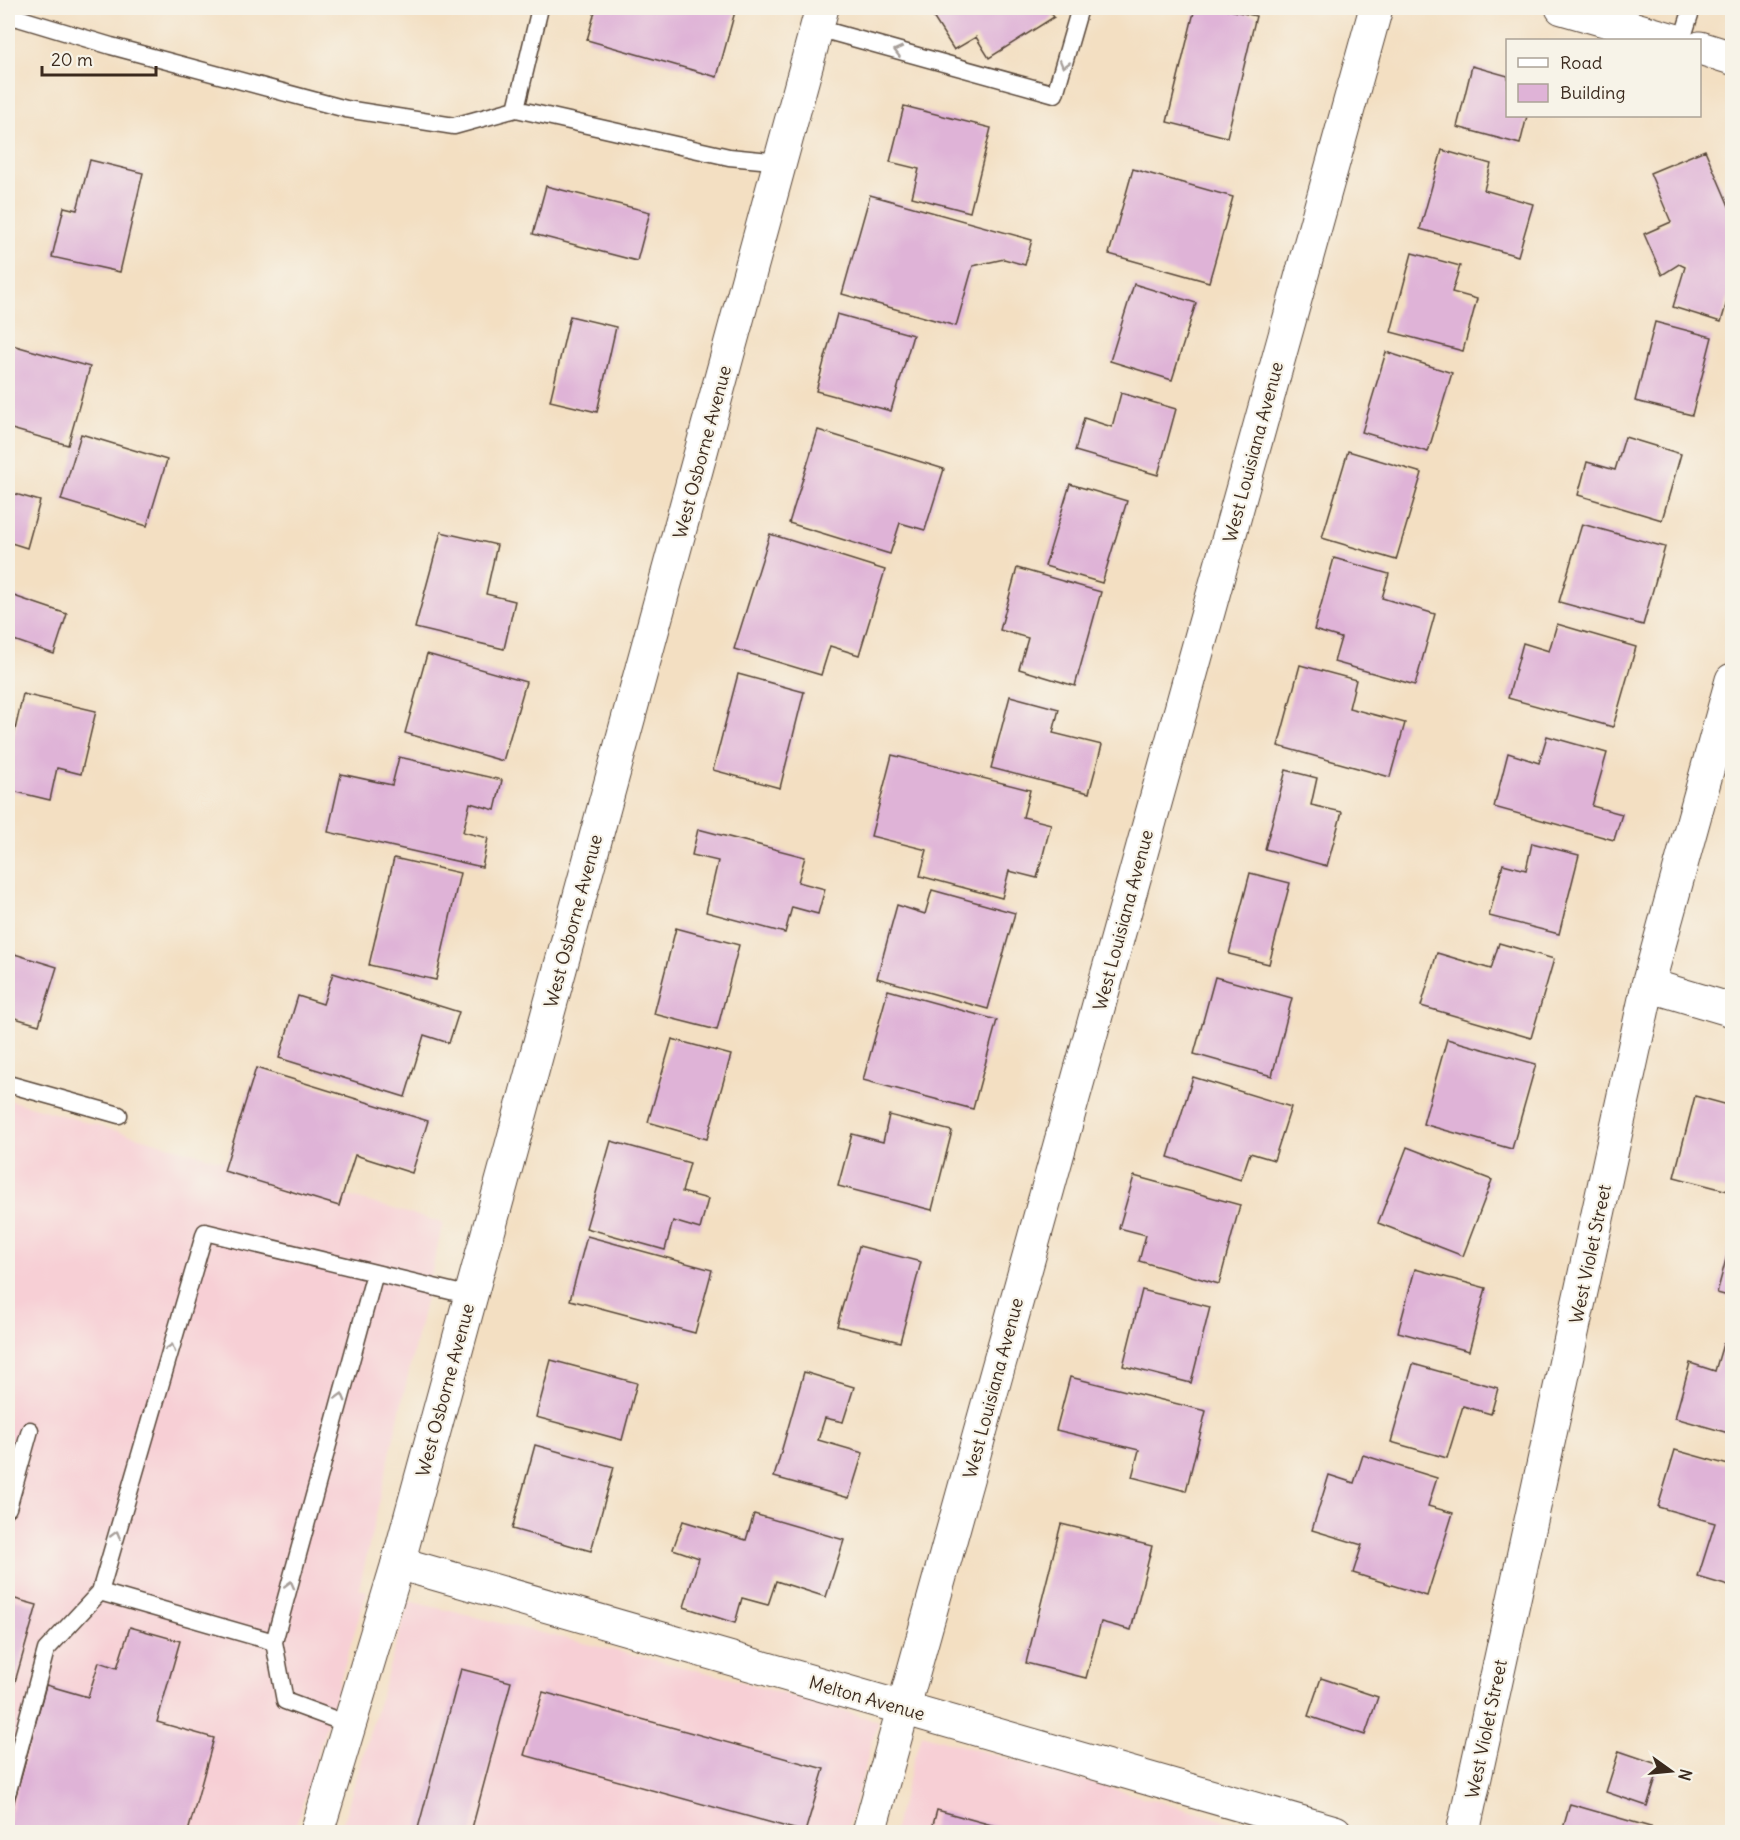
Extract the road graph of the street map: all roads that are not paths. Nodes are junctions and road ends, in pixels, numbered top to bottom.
1 (540, 8) edge
2 (1080, 8) edge
3 (1376, 8) edge
4 (1565, 8) edge
5 (1692, 8) edge
6 (8, 15) edge
7 (819, 18) edge
8 (1671, 39) edge
9 (1682, 39) edge
10 (1701, 48) edge
11 (1732, 58) edge
12 (516, 109) junction
13 (781, 162) junction
14 (1732, 680) edge
15 (1648, 985) junction
16 (1732, 1010) edge
17 (8, 1083) edge
18 (119, 1115) dead end
19 (375, 1273) junction
20 (471, 1296) junction
21 (30, 1430) dead end
22 (8, 1508) edge
23 (398, 1563) junction
24 (100, 1592) junction
25 (274, 1642) junction
26 (905, 1708) junction
27 (350, 1725) junction
28 (8, 1791) edge
29 (317, 1833) edge
30 (869, 1833) edge
31 (1335, 1833) edge
32 (1463, 1833) edge

1 - 12 lane
2 -> 7 lane
3 - 26 street, West Louisiana Avenue
4 - 8 street
5 - 9 lane
6 - 12 lane
7 - 13 street, West Osborne Avenue
10 - 11 street
12 - 13 lane
13 - 20 street, West Osborne Avenue
14 - 15 street, West Violet Street
15 - 16 street
15 - 32 street, West Violet Street
17 - 18 lane
19 - 20 lane
24 -> 19 lane
25 -> 19 lane
20 - 23 street, West Osborne Avenue
21 - 22 lane
23 - 26 street, Melton Avenue
23 - 27 street, West Osborne Avenue
24 - 25 lane
24 - 28 lane
25 - 27 lane
26 - 30 street, West Louisiana Avenue
26 - 31 street, Melton Avenue
27 - 29 street, West Osborne Avenue

